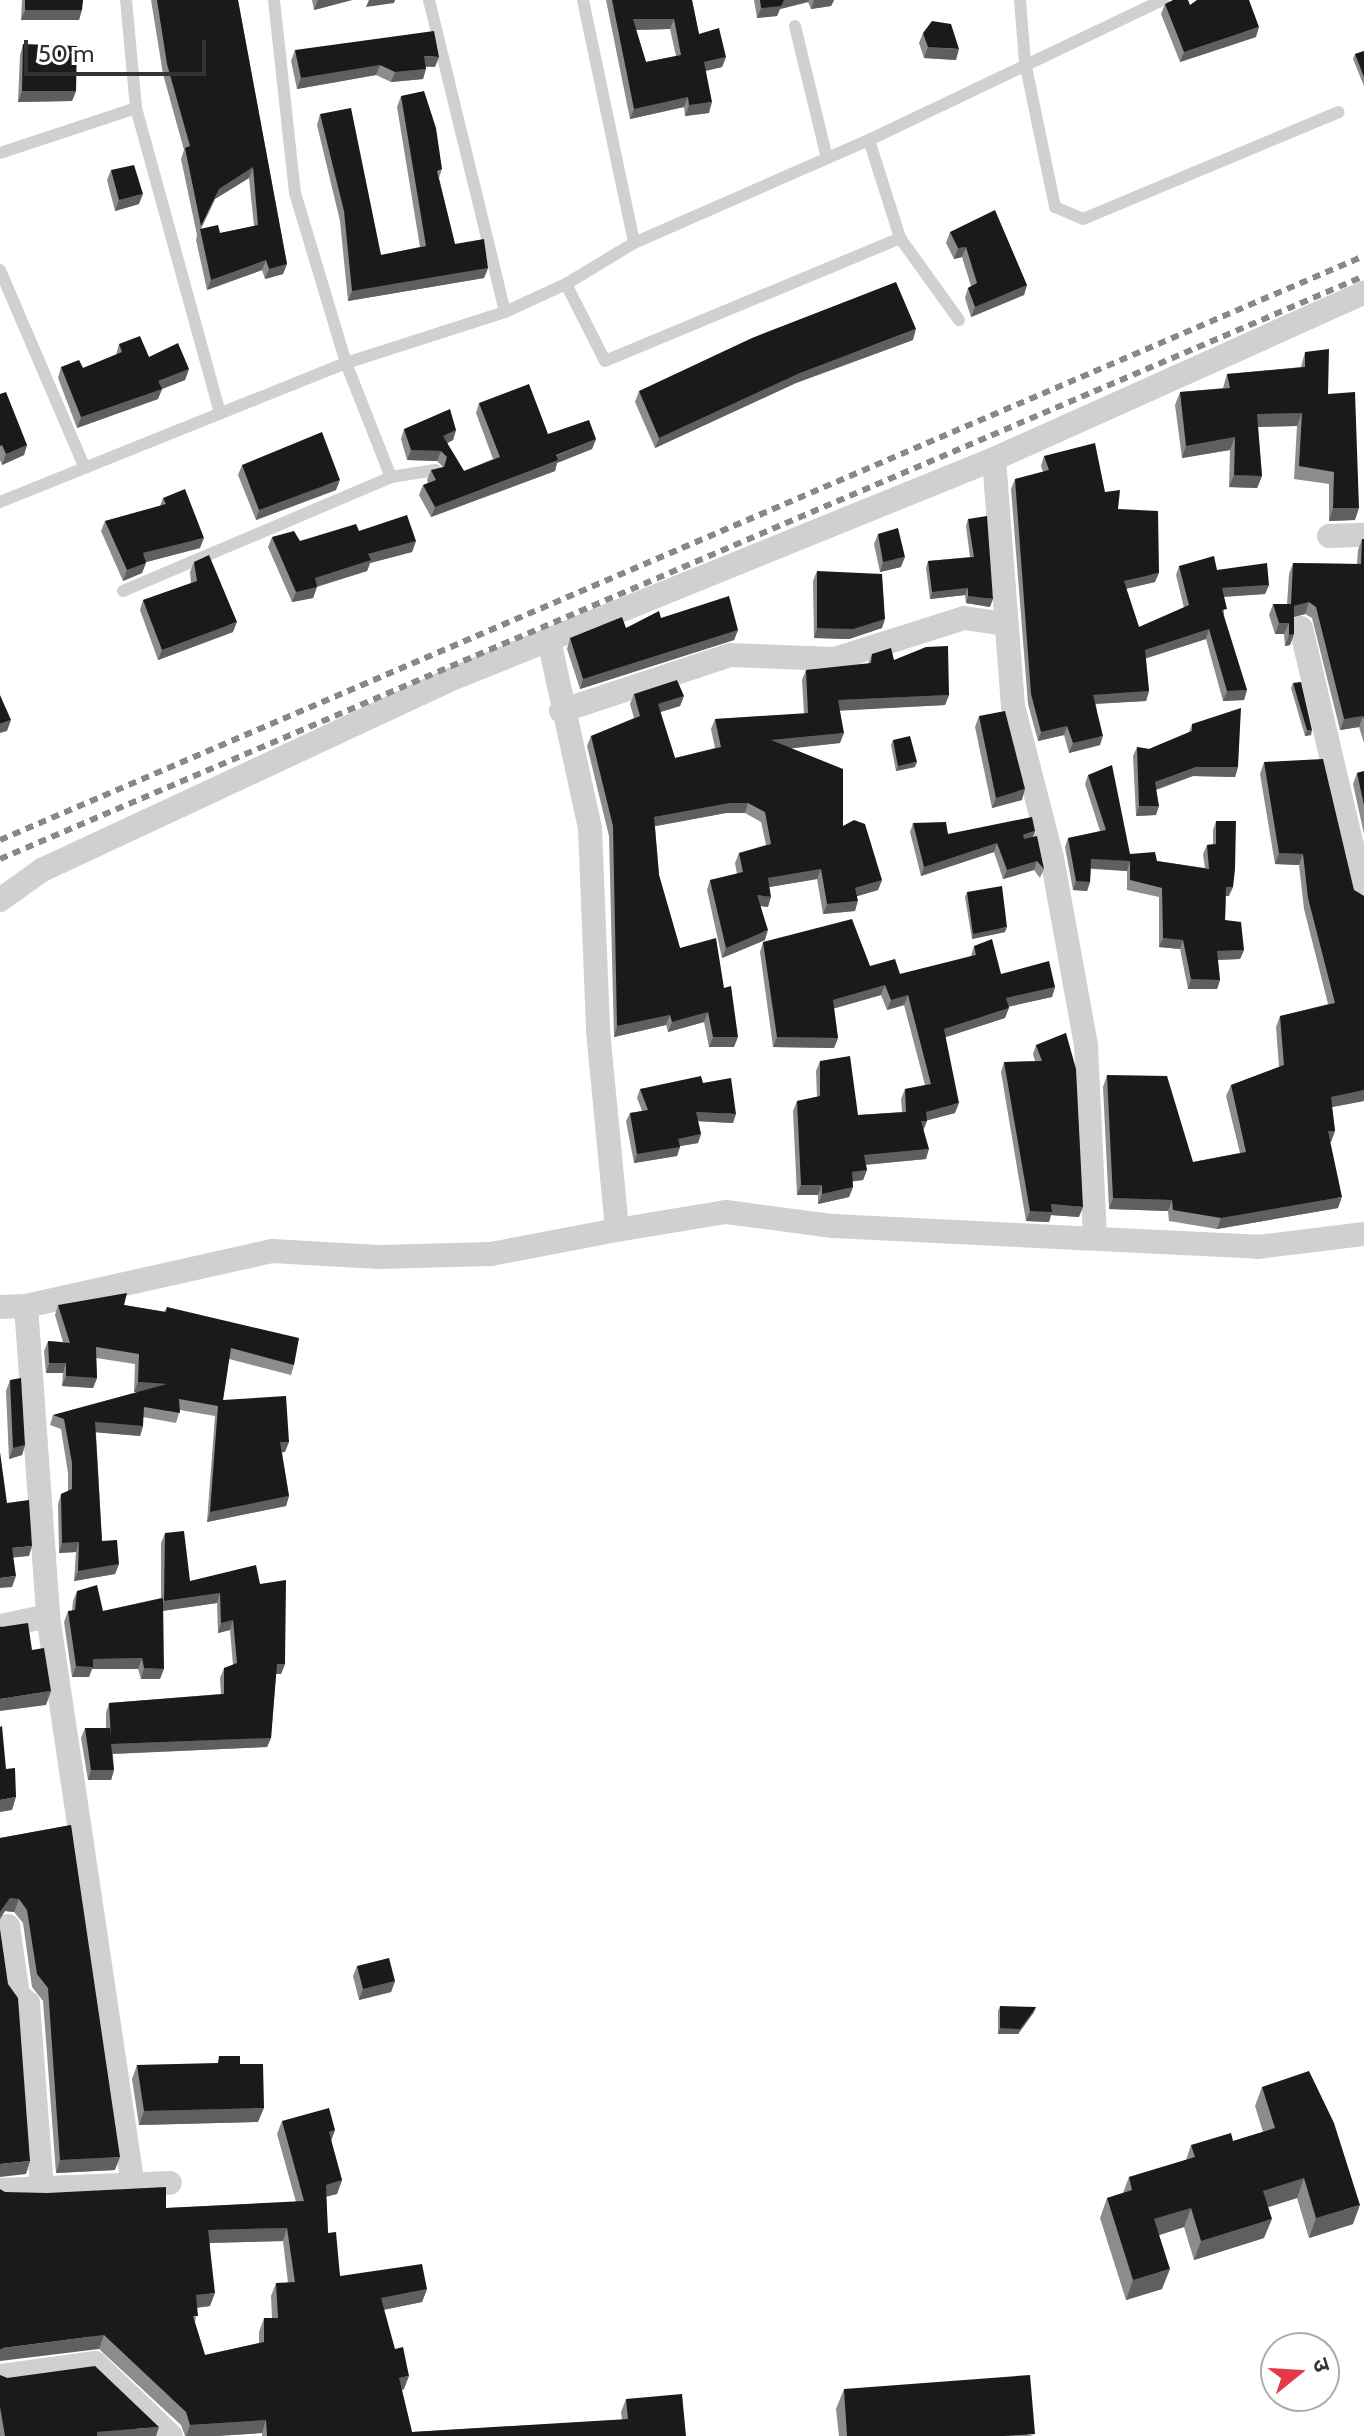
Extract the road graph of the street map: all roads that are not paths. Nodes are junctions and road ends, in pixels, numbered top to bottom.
1 (126, 0) edge
2 (274, 0) edge
3 (429, 0) edge
4 (583, 0) edge
5 (1020, 0) edge
6 (1163, 0) edge
7 (795, 26) dead end
8 (1025, 62) junction
9 (136, 108) junction
10 (1339, 112) dead end
11 (869, 140) junction
12 (0, 153) edge
13 (827, 158) junction
14 (900, 238) junction
15 (634, 243) junction
16 (0, 270) edge
17 (566, 284) junction
18 (1364, 293) edge
19 (505, 312) junction
20 (959, 320) dead end
21 (346, 363) junction
22 (220, 414) junction
23 (994, 459) junction
24 (85, 468) junction
25 (435, 470) edge
26 (391, 477) junction
27 (0, 502) edge
28 (1364, 535) edge
29 (1329, 536) dead end
30 (123, 591) dead end
31 (1005, 624) junction
32 (1301, 628) dead end
33 (549, 640) junction
34 (561, 711) junction
35 (1364, 897) edge
36 (0, 900) edge
37 (617, 1230) junction
38 (1364, 1234) edge
39 (1095, 1236) junction
40 (26, 1306) junction
41 (0, 1307) edge
42 (48, 1616) junction
43 (0, 1626) edge
44 (8, 1926) dead end
45 (170, 2183) dead end
46 (133, 2186) junction
47 (0, 2190) edge
48 (42, 2191) junction
49 (0, 2376) edge
50 (171, 2436) edge

1 - 9 lane
2 - 21 lane
3 - 19 lane
4 - 15 lane
5 - 8 lane
6 - 8 lane
7 - 13 lane
8 - 10 lane
8 - 11 lane
9 - 12 lane
9 - 22 lane
11 - 13 lane
11 - 14 lane
13 - 15 lane
14 - 17 lane
14 - 20 lane
15 - 17 lane
16 - 24 lane
17 - 19 lane
18 - 23 street
19 - 21 lane
21 - 22 lane
21 - 26 lane
22 - 24 lane
23 - 31 street
23 - 33 street
24 - 27 lane
25 - 26 lane
26 - 30 lane
28 - 29 street
31 - 34 street
31 - 39 street
32 - 35 street
33 - 34 street
33 - 36 street
34 - 37 street
37 - 39 street
37 - 40 street
38 - 39 street
40 - 41 street
40 - 42 street
42 - 43 street
42 - 46 street
44 - 48 street
45 - 46 street
46 - 48 street
47 - 48 street
49 - 50 street

